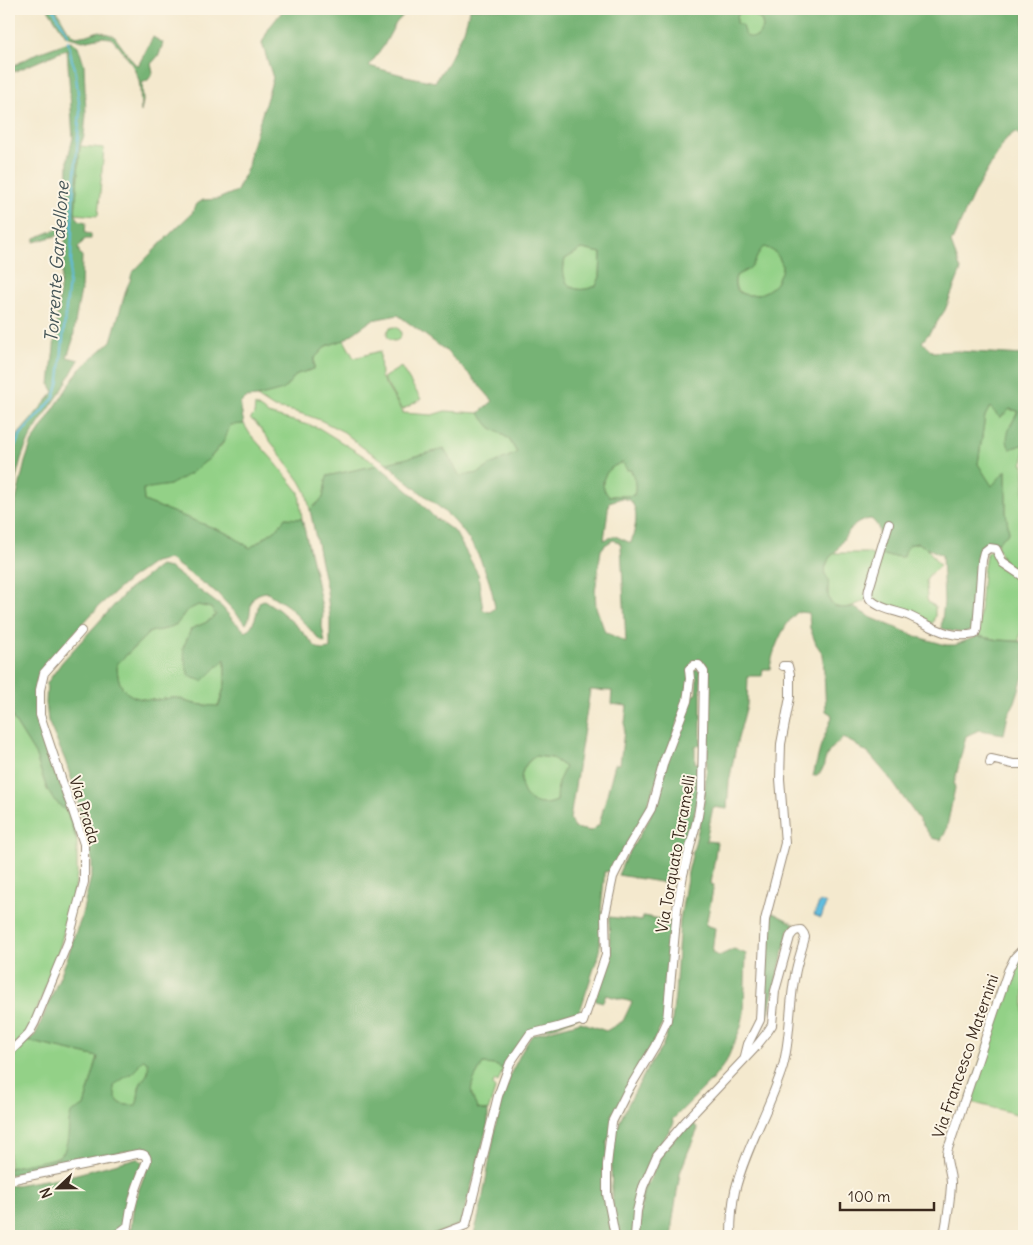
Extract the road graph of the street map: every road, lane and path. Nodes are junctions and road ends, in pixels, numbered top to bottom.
1 (889, 523) dead end
2 (1024, 577) edge
3 (81, 631) dead end
4 (782, 666) dead end
5 (991, 759) dead end
6 (1024, 764) edge
7 (1024, 948) edge
8 (760, 1020) junction
9 (772, 1025) junction
10 (9, 1056) edge
11 (745, 1058) junction
12 (9, 1180) edge
13 (115, 1236) edge
14 (438, 1236) edge
15 (615, 1236) edge
16 (635, 1236) edge
17 (732, 1236) edge
18 (944, 1236) edge

1 - 2 street
3 - 10 street, Via Prada
4 - 8 street
5 - 6 street
7 - 18 street, Via Francesco Maternini
8 - 9 street
8 - 11 street
9 - 11 street
9 - 17 street
11 - 16 street
12 - 13 street
14 - 15 street, Via Torquato Taramelli

